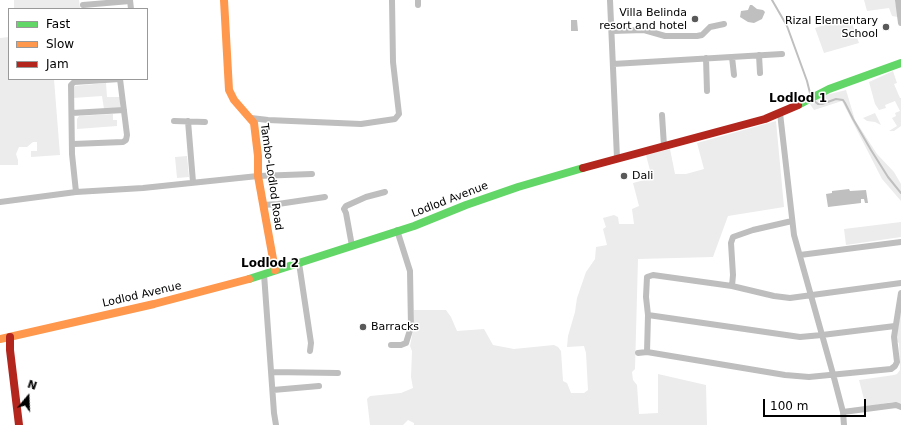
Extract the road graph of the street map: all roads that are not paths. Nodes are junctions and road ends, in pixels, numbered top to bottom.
1 (224, 0) edge
2 (392, 0) edge
3 (610, 0) edge
4 (898, 0) edge
5 (130, 1) edge
6 (83, 5) edge
7 (112, 6) edge
8 (901, 23) edge
9 (724, 24) dead end
10 (612, 31) junction
11 (782, 54) dead end
12 (759, 55) junction
13 (732, 57) junction
14 (706, 58) junction
15 (901, 63) edge
16 (613, 64) junction
17 (760, 73) dead end
18 (734, 76) dead end
19 (89, 80) edge
20 (120, 80) edge
21 (707, 91) dead end
22 (124, 110) junction
23 (72, 113) junction
24 (780, 113) junction
25 (662, 115) dead end
26 (251, 118) junction
27 (174, 121) dead end
28 (188, 121) junction
29 (205, 122) dead end
30 (73, 144) junction
31 (664, 146) junction
32 (617, 158) junction
33 (312, 174) dead end
34 (258, 176) junction
35 (193, 182) junction
36 (76, 192) junction
37 (385, 192) dead end
38 (325, 198) dead end
39 (0, 202) edge
40 (263, 205) junction
41 (792, 221) junction
42 (397, 230) junction
43 (901, 242) edge
44 (352, 246) junction
45 (800, 254) junction
46 (299, 262) junction
47 (275, 270) junction
48 (264, 274) junction
49 (901, 284) edge
50 (732, 286) junction
51 (901, 293) edge
52 (812, 296) junction
53 (648, 315) junction
54 (895, 326) junction
55 (822, 336) junction
56 (10, 337) junction
57 (0, 339) edge
58 (391, 345) dead end
59 (310, 351) dead end
60 (647, 352) junction
61 (638, 353) dead end
62 (272, 372) junction
63 (338, 373) dead end
64 (833, 374) junction
65 (319, 386) dead end
66 (273, 390) junction
67 (901, 407) edge
68 (843, 412) junction
69 (18, 425) edge
70 (276, 425) edge
71 (844, 425) edge

1 - 26 main road, Tambo-Lodlod Road
2 - 26 street
3 - 10 street
4 - 8 street
5 - 7 street
6 - 7 street
9 - 10 street
10 - 16 street
11 - 12 street
12 - 13 street
12 - 17 street
13 - 14 street
13 - 18 street
14 - 16 street
14 - 21 street
15 - 24 main road, Lodlod Avenue
16 - 32 street
19 - 23 street
20 - 22 street
22 - 23 street
22 - 30 street
23 - 30 street
24 - 31 main road, Lodlod Avenue
24 - 41 street
25 - 31 street
26 - 34 main road, Tambo-Lodlod Road
27 - 28 street
28 - 29 street
28 - 35 street
30 - 36 street
31 - 32 main road, Lodlod Avenue
32 - 42 main road, Lodlod Avenue
33 - 34 street
34 - 35 street
34 - 40 main road, Tambo-Lodlod Road
35 - 36 street
36 - 39 street
37 - 44 street
38 - 40 street
40 - 47 main road, Tambo-Lodlod Road
41 - 45 street
41 - 50 street
42 - 44 main road, Lodlod Avenue
42 - 58 street
43 - 45 street
44 - 46 main road, Lodlod Avenue
45 - 52 street
46 - 47 main road, Lodlod Avenue
46 - 59 street
47 - 48 main road, Lodlod Avenue
48 - 56 main road, Lodlod Avenue
48 - 62 street
49 - 52 street
50 - 52 street
50 - 53 street
51 - 54 street
52 - 55 street
53 - 55 street
53 - 60 street
54 - 55 street
54 - 64 street
55 - 64 street
56 - 57 main road, Lodlod Avenue
56 - 69 main road
60 - 61 street
60 - 64 street
62 - 63 street
62 - 66 street
64 - 68 street
65 - 66 street
66 - 70 street
67 - 68 street
68 - 71 street

